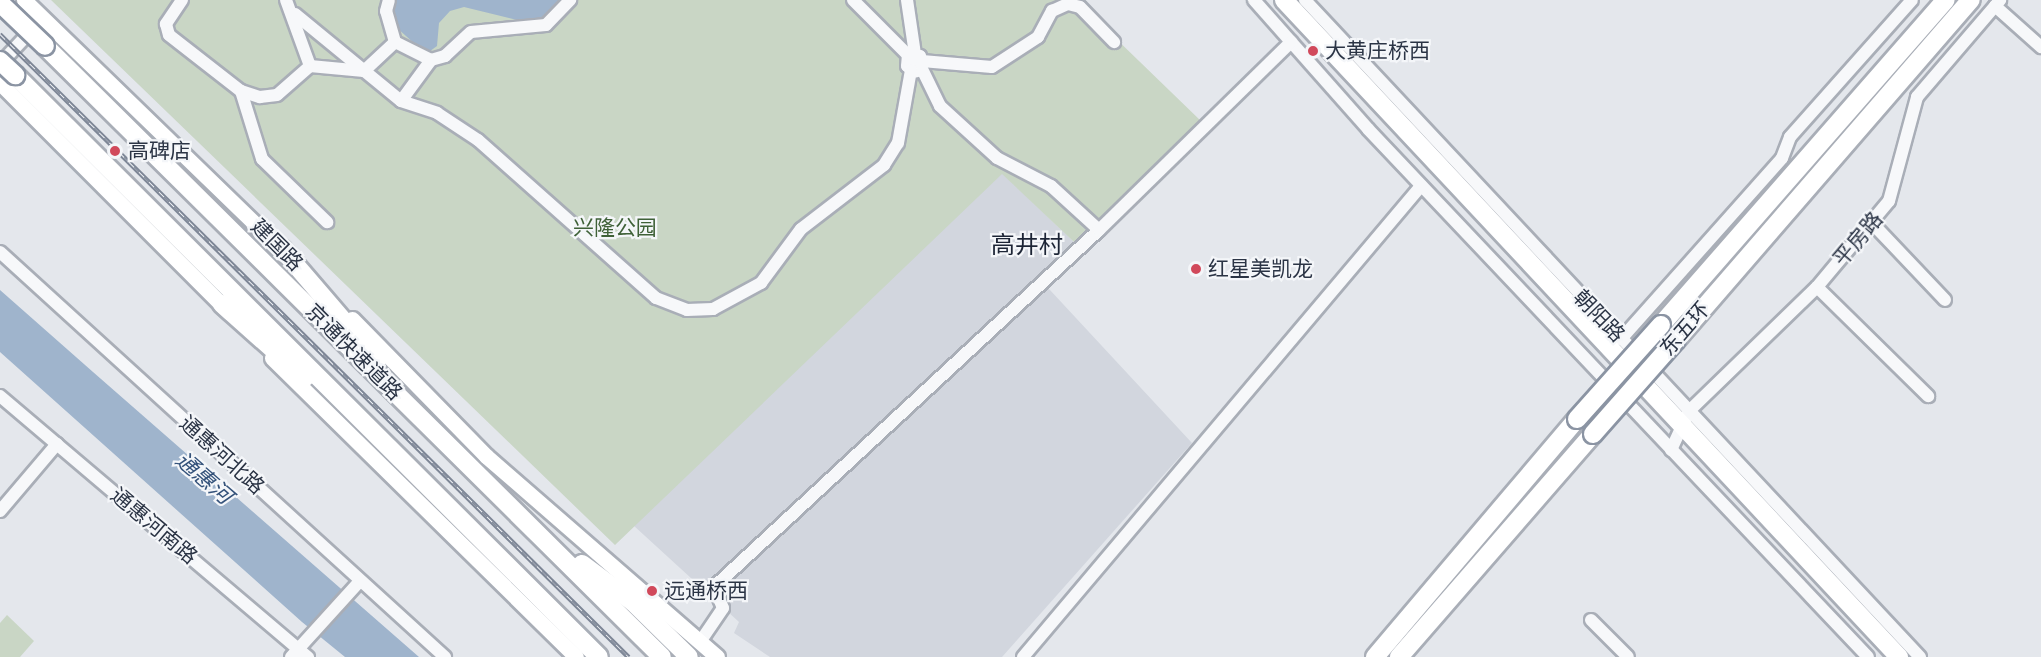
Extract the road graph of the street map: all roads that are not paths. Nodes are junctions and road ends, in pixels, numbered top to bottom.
1 (24, 0) edge
2 (182, 0) edge
3 (389, 0) edge
4 (570, 0) edge
5 (853, 0) edge
6 (907, 0) edge
7 (1254, 0) edge
8 (1273, 0) edge
9 (1284, 0) edge
10 (1305, 0) edge
11 (1912, 0) edge
12 (1946, 0) edge
13 (1971, 0) edge
14 (1, 2) edge
15 (1998, 3) edge
16 (288, 5) edge
17 (43, 18) junction
18 (395, 42) junction
19 (1114, 42) dead end
20 (1291, 42) junction
21 (2041, 47) edge
22 (430, 60) junction
23 (915, 61) junction
24 (310, 66) junction
25 (4, 71) edge
26 (364, 71) junction
27 (241, 91) junction
28 (400, 101) junction
29 (1422, 186) junction
30 (327, 222) dead end
31 (1872, 223) junction
32 (1099, 230) junction
33 (282, 249) junction
34 (0, 252) edge
35 (1817, 287) junction
36 (1945, 300) dead end
37 (222, 304) junction
38 (1622, 339) junction
39 (0, 396) edge
40 (1928, 396) dead end
41 (1681, 431) junction
42 (57, 444) junction
43 (462, 459) junction
44 (0, 511) edge
45 (531, 526) junction
46 (472, 528) junction
47 (358, 584) junction
48 (1591, 620) dead end
49 (1397, 631) junction
50 (700, 642) junction
51 (294, 653) edge
52 (308, 657) edge
53 (445, 657) edge
54 (576, 657) edge
55 (598, 657) edge
56 (662, 657) edge
57 (689, 657) edge
58 (717, 657) edge
59 (1023, 657) edge
60 (1370, 657) edge
61 (1375, 657) edge
62 (1399, 657) edge
63 (1628, 657) edge
64 (1868, 657) edge
65 (1888, 657) edge
66 (1899, 657) edge
67 (1920, 657) edge

1 - 17 main road, 建国路
2 - 27 street
3 - 18 street
4 - 22 street
5 - 23 street
6 - 23 street
7 - 20 street, 朝阳路
8 - 41 highway, 朝阳路
9 - 41 highway, 朝阳路
10 - 38 street, 朝阳路
11 - 38 street
12 - 49 highway, 东五环, bridge
13 - 62 highway, 东五环, bridge
14 - 43 highway, 京通快速道路, bridge
15 - 21 street
15 - 31 street, 平房路
16 - 24 street
16 - 26 street
17 - 25 street
17 - 33 main road, 建国路
18 - 22 street
18 - 26 street
19 - 23 street
20 - 29 street, 朝阳路
20 - 32 street
22 - 28 street
23 - 28 street
23 - 32 street
24 - 26 street
24 - 27 street
25 - 37 main road
25 - 46 highway, 京通快速道路
26 - 28 street
27 - 30 street
29 - 41 street, 朝阳路
29 - 59 street
31 - 35 street, 平房路
31 - 36 street
32 - 50 street
33 - 43 highway
33 - 50 main road, 建国路
34 - 47 street, 通惠河北路
35 - 40 street
35 - 41 street, 平房路
37 - 46 highway
37 - 54 main road
38 - 41 street, 朝阳路
39 - 42 street, 通惠河南路
41 - 64 street, 朝阳路
41 - 65 highway, 朝阳路
41 - 66 highway, 朝阳路
41 - 67 street, 朝阳路
42 - 44 street
42 - 51 street, 通惠河南路
43 - 45 highway, 京通快速道路
45 - 56 highway, 京通快速道路
45 - 57 highway
46 - 55 highway, 京通快速道路
47 - 51 street
47 - 53 street, 通惠河北路
48 - 63 street
49 - 60 highway
49 - 61 highway, 东五环
50 - 58 main road, 建国路
51 - 52 street, 通惠河南路

